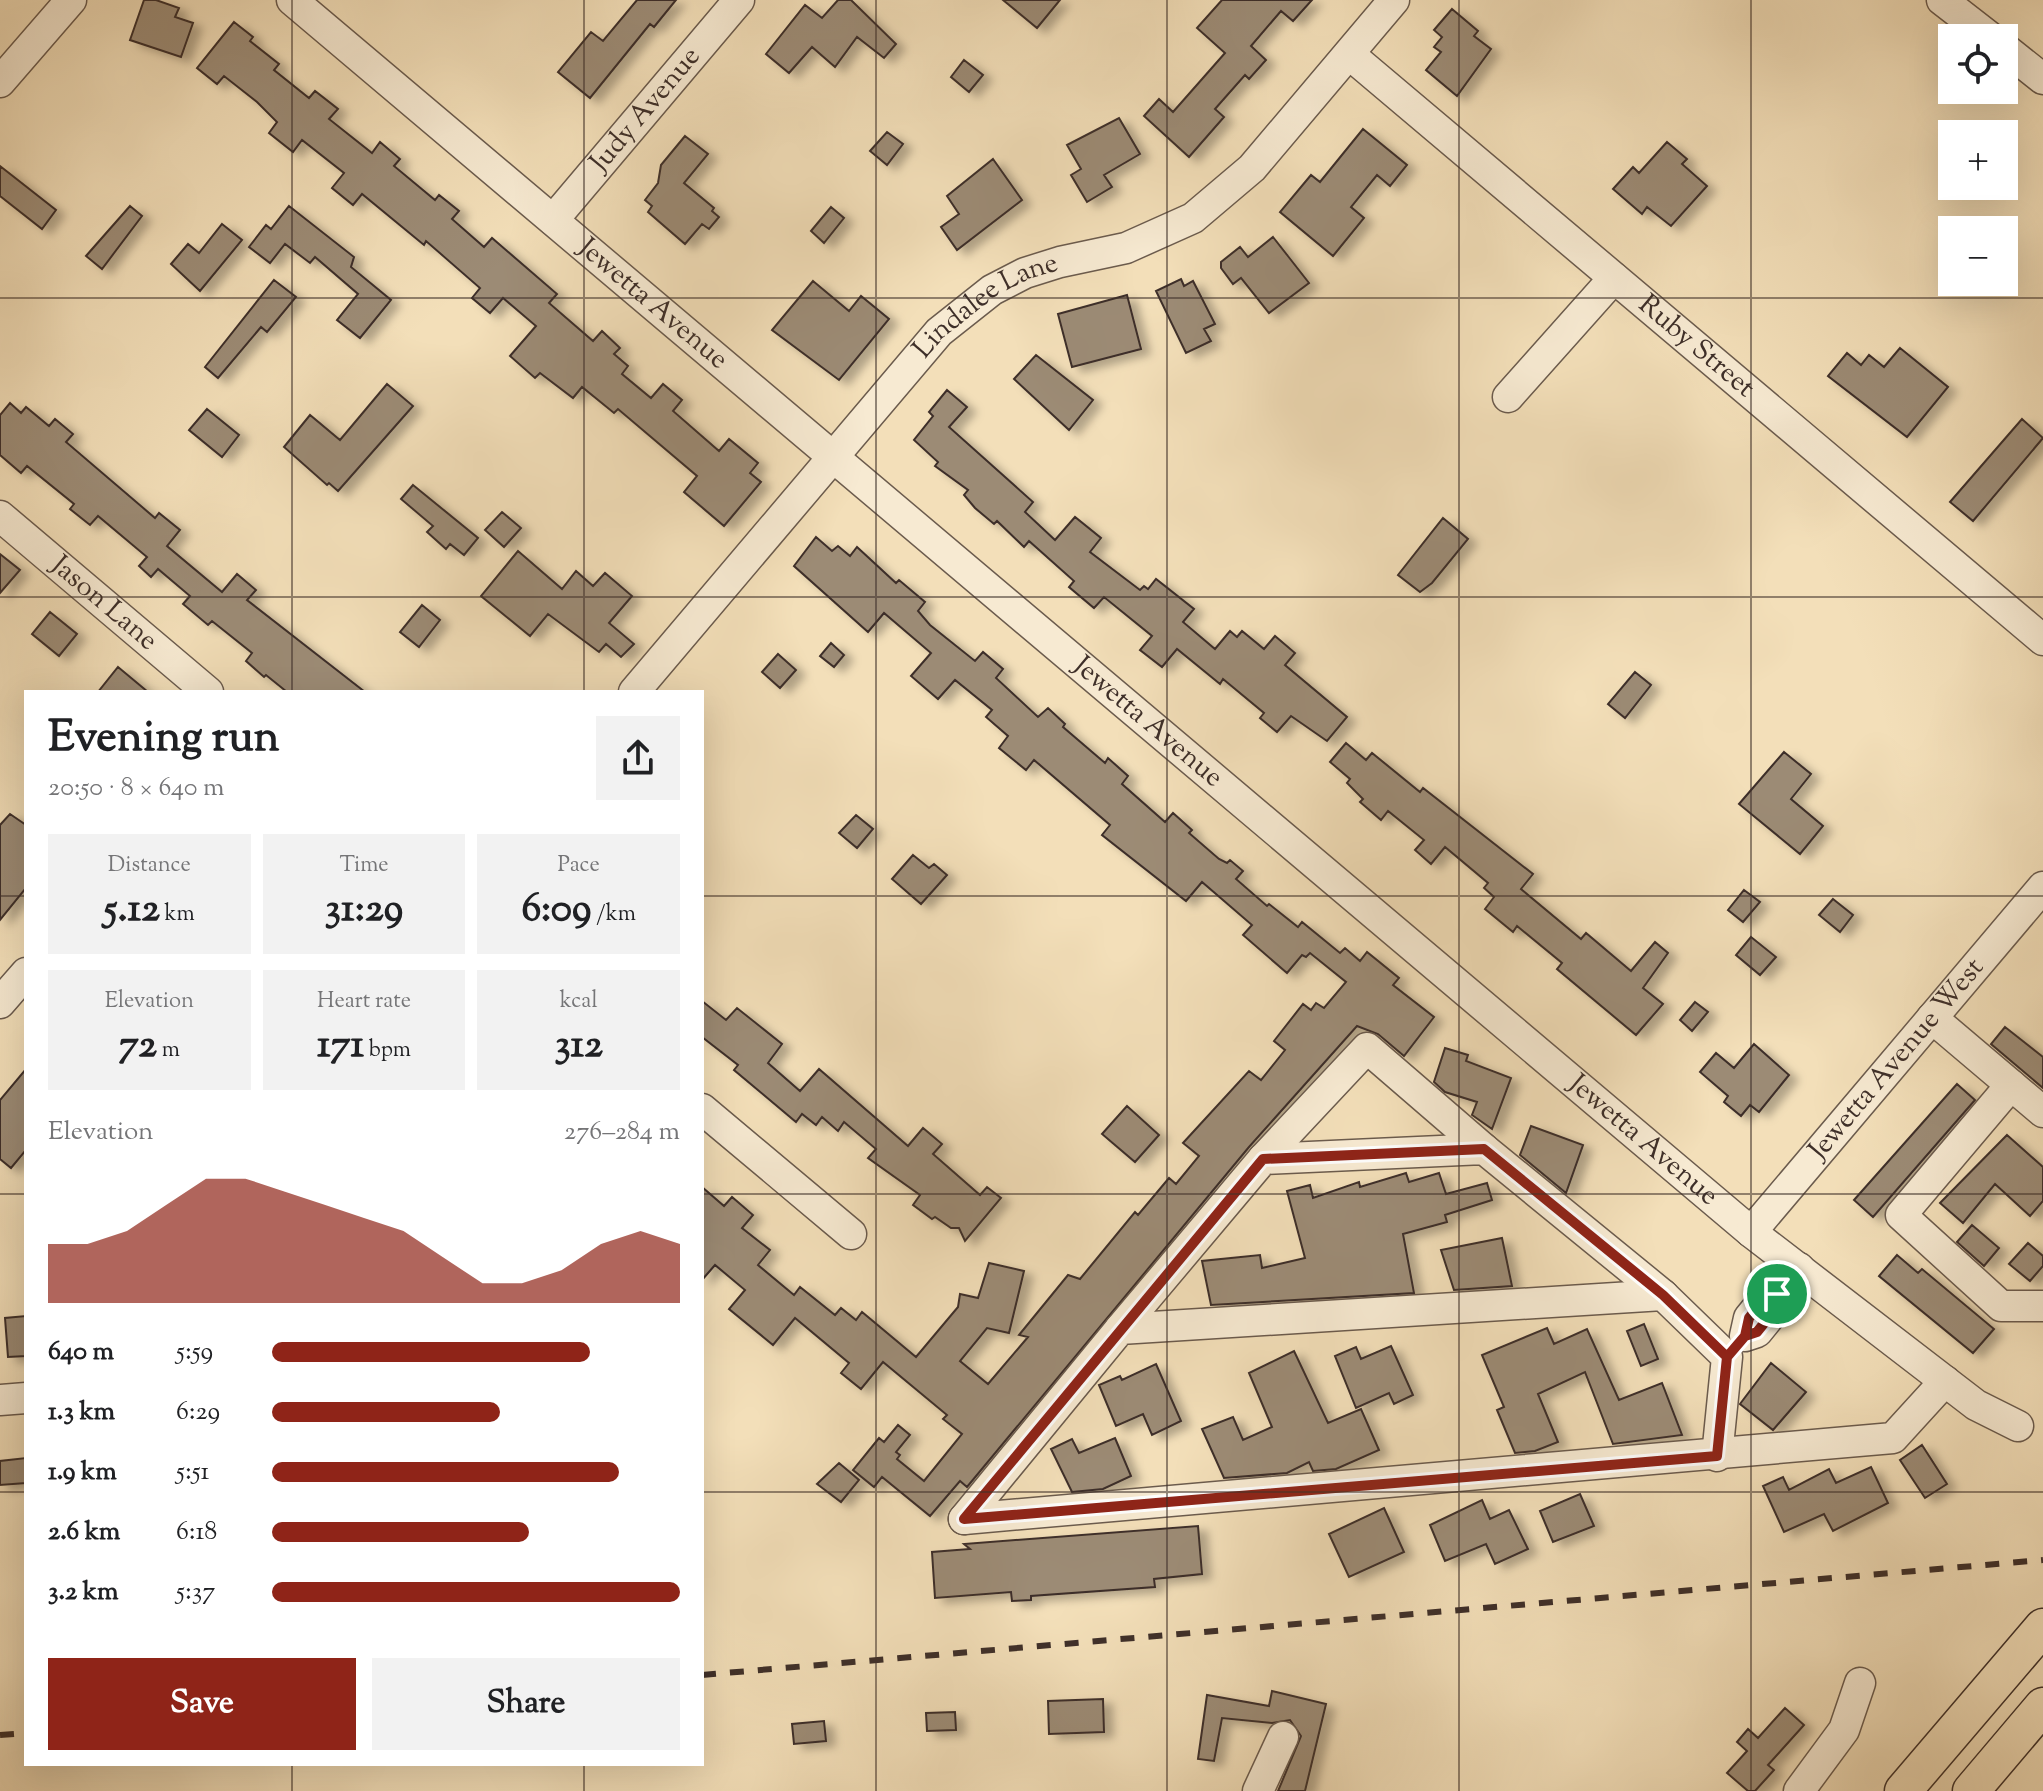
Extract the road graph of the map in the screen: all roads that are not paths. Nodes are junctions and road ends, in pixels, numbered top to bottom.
1 (71, 0) edge
2 (292, 0) edge
3 (739, 0) edge
4 (1394, 0) edge
5 (1942, 0) edge
6 (1973, 24) edge
7 (1349, 54) junction
8 (2018, 59) edge
9 (2043, 79) edge
10 (0, 82) edge
11 (553, 220) junction
12 (1614, 278) junction
13 (1508, 397) dead end
14 (833, 457) junction
15 (0, 516) edge
16 (2043, 640) edge
17 (206, 690) edge
18 (636, 690) edge
19 (2043, 887) edge
20 (24, 975) edge
21 (0, 1003) edge
22 (1932, 1018) junction
23 (2011, 1085) junction
24 (704, 1111) edge
25 (2043, 1112) edge
26 (1484, 1149) junction
27 (1263, 1159) junction
28 (1751, 1232) junction
29 (851, 1234) dead end
30 (1799, 1268) junction
31 (1663, 1295) junction
32 (2043, 1306) edge
33 (1120, 1329) junction
34 (1736, 1346) junction
35 (1945, 1381) junction
36 (24, 1398) edge
37 (0, 1400) edge
38 (2018, 1426) dead end
39 (1717, 1456) junction
40 (2043, 1627) edge
41 (1860, 1683) dead end
42 (2043, 1706) edge
43 (1283, 1737) dead end
44 (1258, 1791) edge
45 (1799, 1791) edge
46 (1903, 1791) edge
47 (1971, 1791) edge

1 - 10 street
2 - 11 street, Jewetta Avenue
3 - 11 street, Judy Avenue
4 - 7 street, Lindalee Lane
5 - 6 street
7 - 12 street, Ruby Street
7 - 14 street, Lindalee Lane
8 - 9 street
11 - 14 street, Jewetta Avenue
12 - 13 street
12 - 16 street, Ruby Street
14 - 18 street, Lindalee Lane
14 - 28 street, Jewetta Avenue
15 - 17 street, Jason Lane
19 - 22 street, Jewetta Avenue West
20 - 21 street
22 - 23 street
22 - 28 street, Jewetta Avenue West
23 - 25 street
23 - 32 street
24 - 29 street
26 - 27 street
26 - 27 street
26 - 31 street
27 - 33 street
28 - 30 street, Jewetta Avenue
30 - 34 street
30 - 35 street, Jewetta Avenue
31 - 33 street
31 - 34 street
33 - 39 street
34 - 39 street
35 - 38 street, Jewetta Avenue
35 - 39 street
36 - 37 street
40 - 46 main road
41 - 45 street
42 - 47 main road
43 - 44 street

